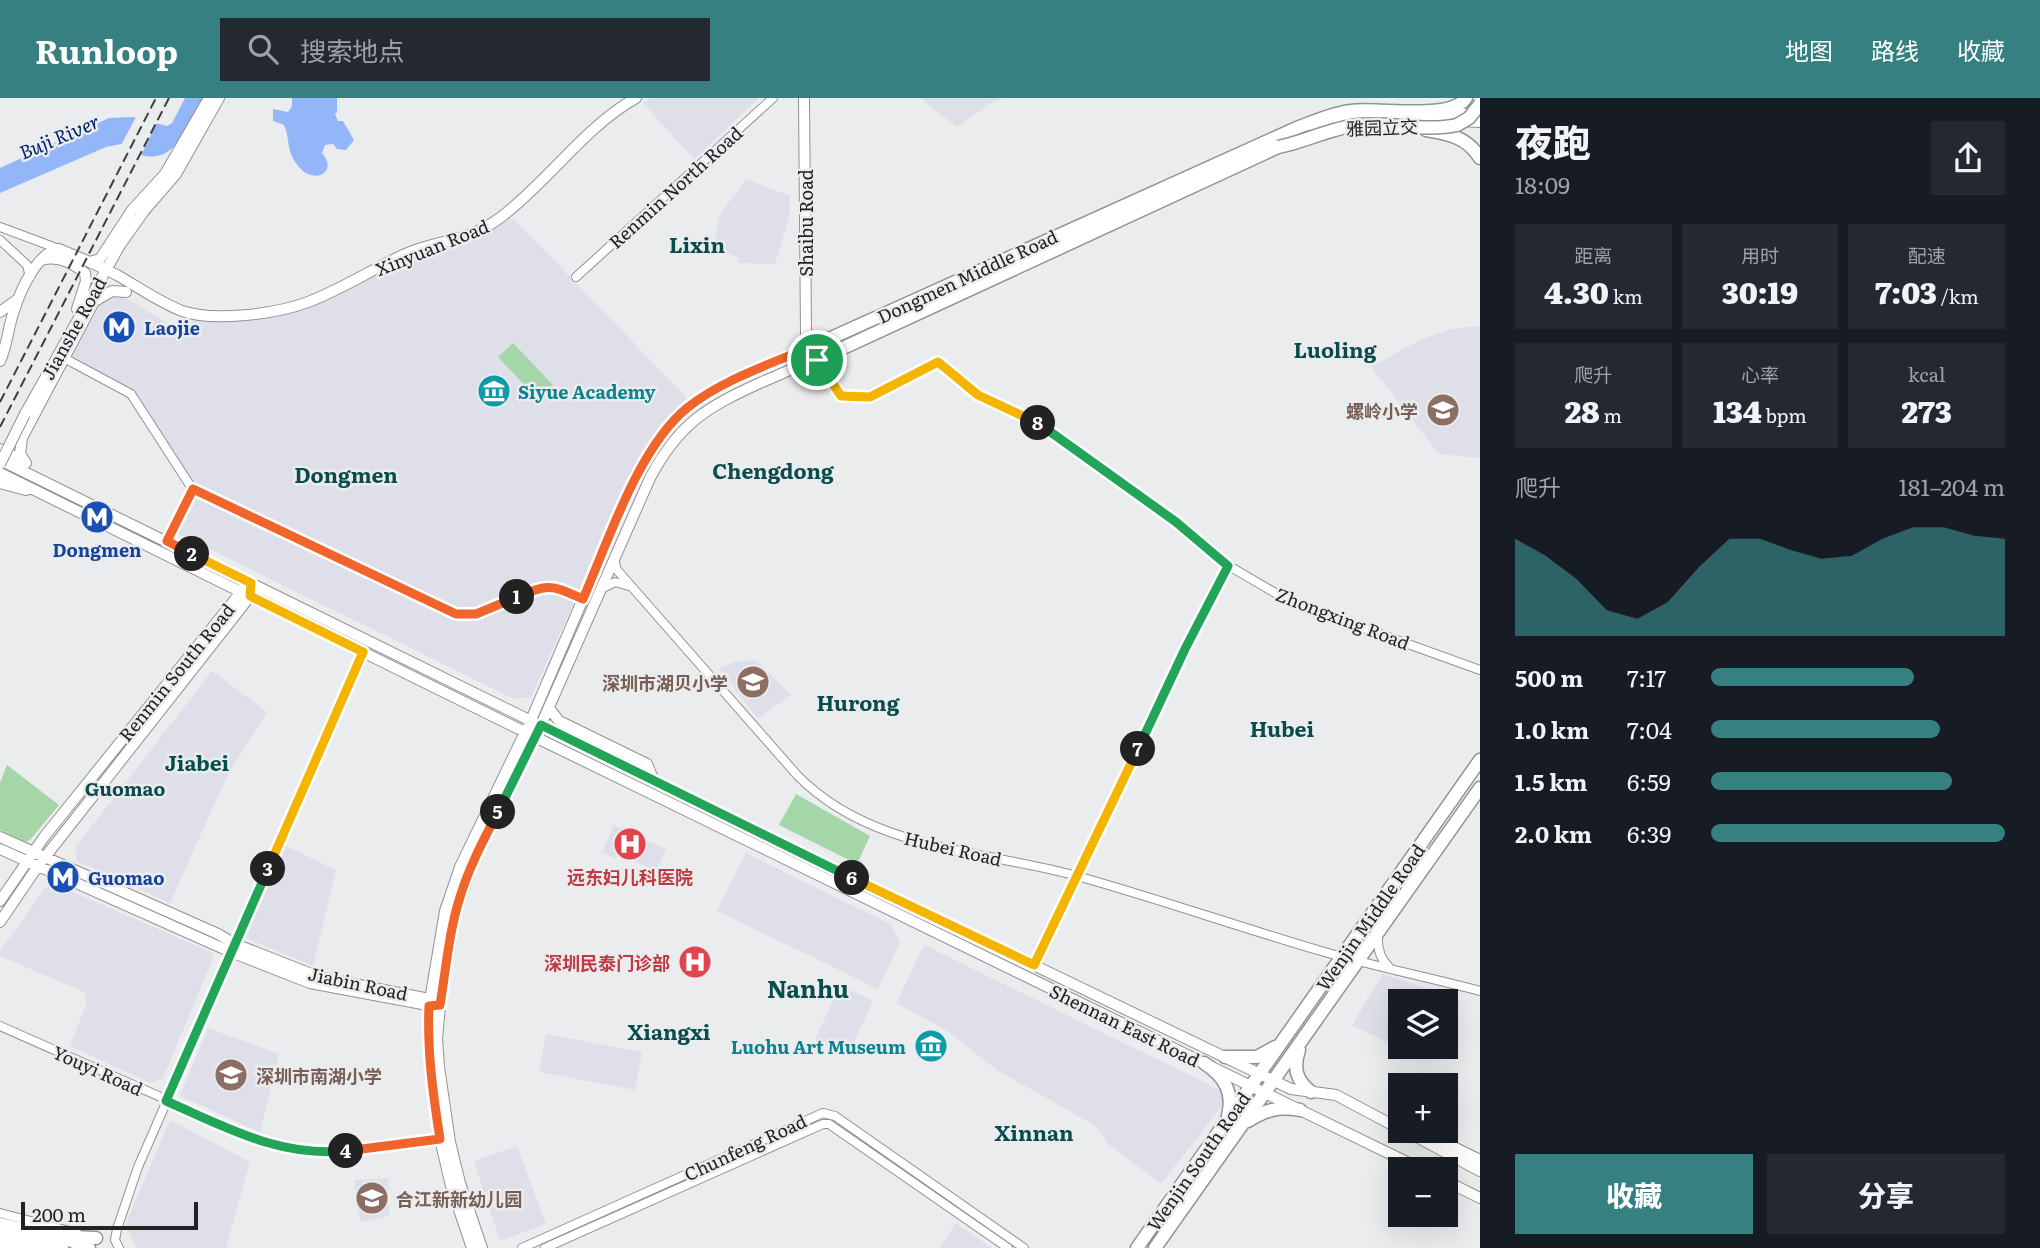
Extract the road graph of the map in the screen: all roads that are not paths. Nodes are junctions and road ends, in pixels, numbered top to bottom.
1 (209, 98) edge
2 (219, 98) edge
3 (636, 98) edge
4 (773, 98) edge
5 (804, 98) edge
6 (811, 98) edge
7 (1466, 98) edge
8 (1480, 104) edge
9 (1439, 112) junction
10 (1480, 114) edge
11 (1480, 122) edge
12 (1395, 125) junction
13 (1278, 147) junction
14 (1480, 158) edge
15 (0, 227) edge
16 (0, 240) edge
17 (59, 248) junction
18 (40, 260) junction
19 (90, 262) junction
20 (106, 269) junction
21 (576, 277) dead end
22 (30, 278) junction
23 (127, 292) dead end
24 (19, 298) junction
25 (92, 304) junction
26 (0, 312) edge
27 (76, 320) junction
28 (814, 353) junction
29 (64, 358) junction
30 (0, 360) edge
31 (0, 449) edge
32 (0, 462) edge
33 (26, 463) junction
34 (0, 473) edge
35 (0, 482) edge
36 (55, 486) junction
37 (17, 488) junction
38 (193, 489) junction
39 (0, 490) edge
40 (46, 495) junction
41 (167, 541) junction
42 (615, 558) junction
43 (1228, 566) junction
44 (251, 583) junction
45 (635, 589) junction
46 (600, 591) junction
47 (245, 594) junction
48 (583, 599) junction
49 (363, 652) junction
50 (1480, 670) edge
51 (540, 699) junction
52 (549, 708) junction
53 (511, 710) junction
54 (506, 722) junction
55 (536, 723) junction
56 (530, 735) junction
57 (564, 751) junction
58 (521, 754) junction
59 (1480, 760) edge
60 (654, 781) junction
61 (1480, 788) edge
62 (0, 837) edge
63 (0, 849) edge
64 (34, 852) junction
65 (45, 857) junction
66 (27, 861) junction
67 (38, 866) junction
68 (1077, 876) junction
69 (0, 901) edge
70 (0, 922) edge
71 (1378, 934) junction
72 (233, 948) junction
73 (1343, 957) junction
74 (1360, 961) junction
75 (1034, 965) junction
76 (1392, 968) junction
77 (1480, 991) edge
78 (433, 1003) junction
79 (0, 1026) edge
80 (1303, 1041) junction
81 (1282, 1043) junction
82 (1225, 1057) junction
83 (1204, 1063) junction
84 (1259, 1074) junction
85 (1275, 1081) junction
86 (1251, 1086) junction
87 (1311, 1092) junction
88 (1266, 1093) junction
89 (166, 1101) junction
90 (1300, 1110) junction
91 (1369, 1112) junction
92 (1228, 1119) junction
93 (1388, 1119) edge
94 (1388, 1122) edge
95 (1242, 1125) junction
96 (440, 1139) junction
97 (1427, 1143) edge
98 (1445, 1143) edge
99 (1396, 1157) edge
100 (1480, 1160) edge
101 (1480, 1171) edge
102 (1458, 1187) edge
103 (1480, 1198) edge
104 (0, 1213) edge
105 (0, 1228) edge
106 (117, 1229) junction
107 (477, 1235) junction
108 (0, 1241) edge
109 (59, 1244) edge
110 (91, 1245) edge
111 (22, 1248) edge
112 (34, 1248) edge
113 (119, 1248) edge
114 (469, 1248) edge
115 (482, 1248) edge
116 (492, 1248) edge
117 (522, 1248) edge
118 (545, 1248) edge
119 (1008, 1248) edge
120 (1024, 1248) edge
121 (1137, 1248) edge
122 (1155, 1248) edge

1 - 19 main road
2 - 20 main road
3 - 20 main road, Xinyuan Road
4 - 21 street, Renmin North Road
5 - 28 main road, Shaibu Road
6 - 28 main road, Shaibu Road
7 - 9 highway, 雅园立交
8 - 12 highway, 雅园立交, bridge
9 - 10 main road, Dongmen Middle Road
9 - 28 highway, Dongmen Middle Road
11 - 13 main road
12 - 13 highway, 雅园立交, bridge
12 - 14 highway, bridge
13 - 28 highway, Dongmen Middle Road
15 - 17 street
16 - 22 street
17 - 18 main road
17 - 19 main road
18 - 22 main road
18 - 27 main road
19 - 20 main road
20 - 25 main road, Jianshe Road
20 - 27 main road, Jianshe Road
22 - 24 main road
23 - 25 main road
24 - 26 main road
24 - 30 main road
25 - 29 main road, Jianshe Road
27 - 32 main road, Jianshe Road, bridge
28 - 42 main road, Dongmen Middle Road
28 - 43 street, Zhongxing Road
28 - 48 main road, Dongmen Middle Road
29 - 33 main road, Jianshe Road
29 - 38 street
31 - 33 main road
32 - 36 main road, Shennan East Road
33 - 36 main road
34 - 40 main road, Shennan East Road
35 - 37 main road
36 - 41 main road, Shennan East Road
37 - 39 main road
37 - 40 main road
38 - 41 street
38 - 48 street
40 - 47 main road, Shennan East Road
41 - 44 main road, Shennan East Road
42 - 45 street, Hubei Road
42 - 46 main road, Dongmen Middle Road
43 - 50 street, Zhongxing Road
43 - 68 street
44 - 47 main road, Renmin South Road
44 - 53 main road, Shennan East Road
45 - 46 street
45 - 68 street, Hubei Road
46 - 52 main road, Dongmen Middle Road
47 - 49 main road, Shennan East Road
47 - 64 main road, Renmin South Road
47 - 65 main road, Renmin South Road
48 - 51 main road, Dongmen Middle Road
49 - 54 main road, Shennan East Road
49 - 72 street
51 - 53 main road
51 - 55 main road, Dongmen Middle Road
52 - 55 main road, Dongmen Middle Road
52 - 60 main road
53 - 55 main road, Shennan East Road
54 - 56 main road, Shennan East Road
54 - 58 main road
55 - 56 main road, Dongmen Middle Road
55 - 60 main road, Shennan East Road
56 - 57 main road, Shennan East Road
56 - 58 main road, Dongmen Middle Road
57 - 58 main road
57 - 83 main road, Shennan East Road
58 - 78 main road, Dongmen Middle Road
59 - 73 highway, Wenjin Middle Road
60 - 75 main road, Shennan East Road
61 - 71 highway, Wenjin Middle Road
62 - 64 main road, Jiabin Road
63 - 66 main road, Jiabin Road
64 - 65 main road, Jiabin Road
64 - 66 main road, Renmin South Road
65 - 67 main road, Renmin South Road
65 - 72 main road, Jiabin Road
66 - 67 main road, Jiabin Road
66 - 69 main road, Renmin South Road
67 - 70 main road, Renmin South Road
67 - 72 main road, Jiabin Road
68 - 73 street, Hubei Road
68 - 75 street
71 - 74 highway, Wenjin Middle Road
71 - 76 street
72 - 78 main road, Jiabin Road
72 - 89 street
73 - 74 street, Hubei Road
73 - 81 highway, Wenjin Middle Road
74 - 76 street, Hubei Road
74 - 80 highway, Wenjin Middle Road
75 - 82 main road, Shennan East Road
76 - 77 street, Hubei Road
78 - 96 main road
78 - 107 main road
79 - 89 street, Youyi Road
80 - 85 highway, Wenjin Middle Road
80 - 87 highway
81 - 82 highway
81 - 84 highway, Wenjin Middle Road
82 - 84 main road, Shennan East Road
83 - 86 main road, Shennan East Road
83 - 92 highway
84 - 85 main road, Shennan East Road
84 - 86 highway, Wenjin South Road
85 - 87 main road, Shennan East Road
85 - 88 highway, Wenjin South Road
86 - 88 main road, Shennan East Road
86 - 92 highway, Wenjin South Road
87 - 91 main road, Shennan East Road
88 - 90 main road, Shennan East Road
88 - 95 highway, Wenjin South Road
89 - 96 street, Youyi Road
89 - 106 street
90 - 95 highway
90 - 99 main road, Shennan East Road
91 - 93 main road
91 - 94 main road, Shennan East Road
92 - 121 highway, Wenjin South Road
95 - 122 highway, Wenjin South Road
96 - 114 main road
97 - 101 main road, Shennan East Road
98 - 100 main road
102 - 103 main road
104 - 110 street
105 - 109 highway
105 - 110 street
106 - 110 street
106 - 113 street
107 - 115 main road
107 - 116 main road
108 - 111 highway
108 - 112 street
109 - 110 highway
117 - 120 street, Chunfeng Road
118 - 119 street, Chunfeng Road

